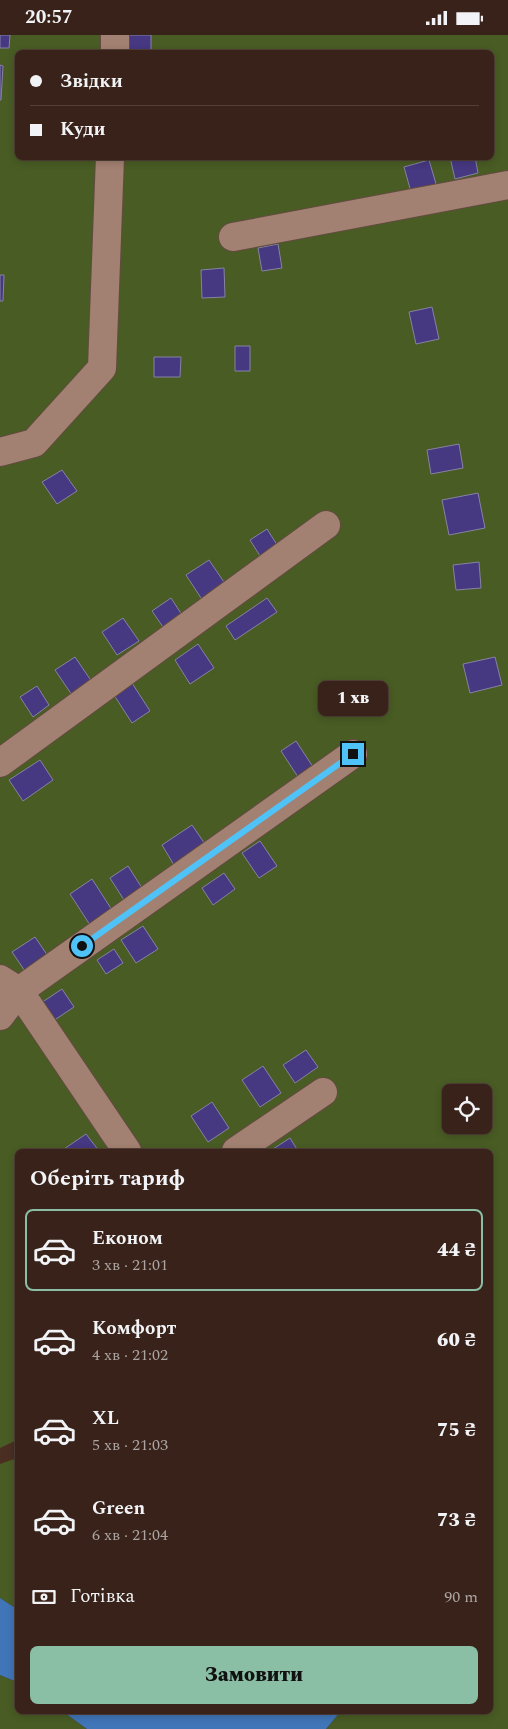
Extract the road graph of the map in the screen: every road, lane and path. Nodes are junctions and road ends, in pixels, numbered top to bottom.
1 (115, 35) edge
2 (115, 50) edge
3 (110, 160) edge
4 (508, 185) edge
5 (233, 237) dead end
6 (0, 452) edge
7 (326, 525) dead end
8 (353, 754) dead end
9 (0, 763) edge
10 (9, 985) edge
11 (0, 1016) edge
12 (323, 1092) dead end
13 (126, 1149) edge
14 (239, 1149) edge

1 - 2 lane
3 - 6 lane
4 - 5 lane
7 - 9 lane
8 - 10 lane
10 - 11 lane
10 - 13 lane
12 - 14 lane

